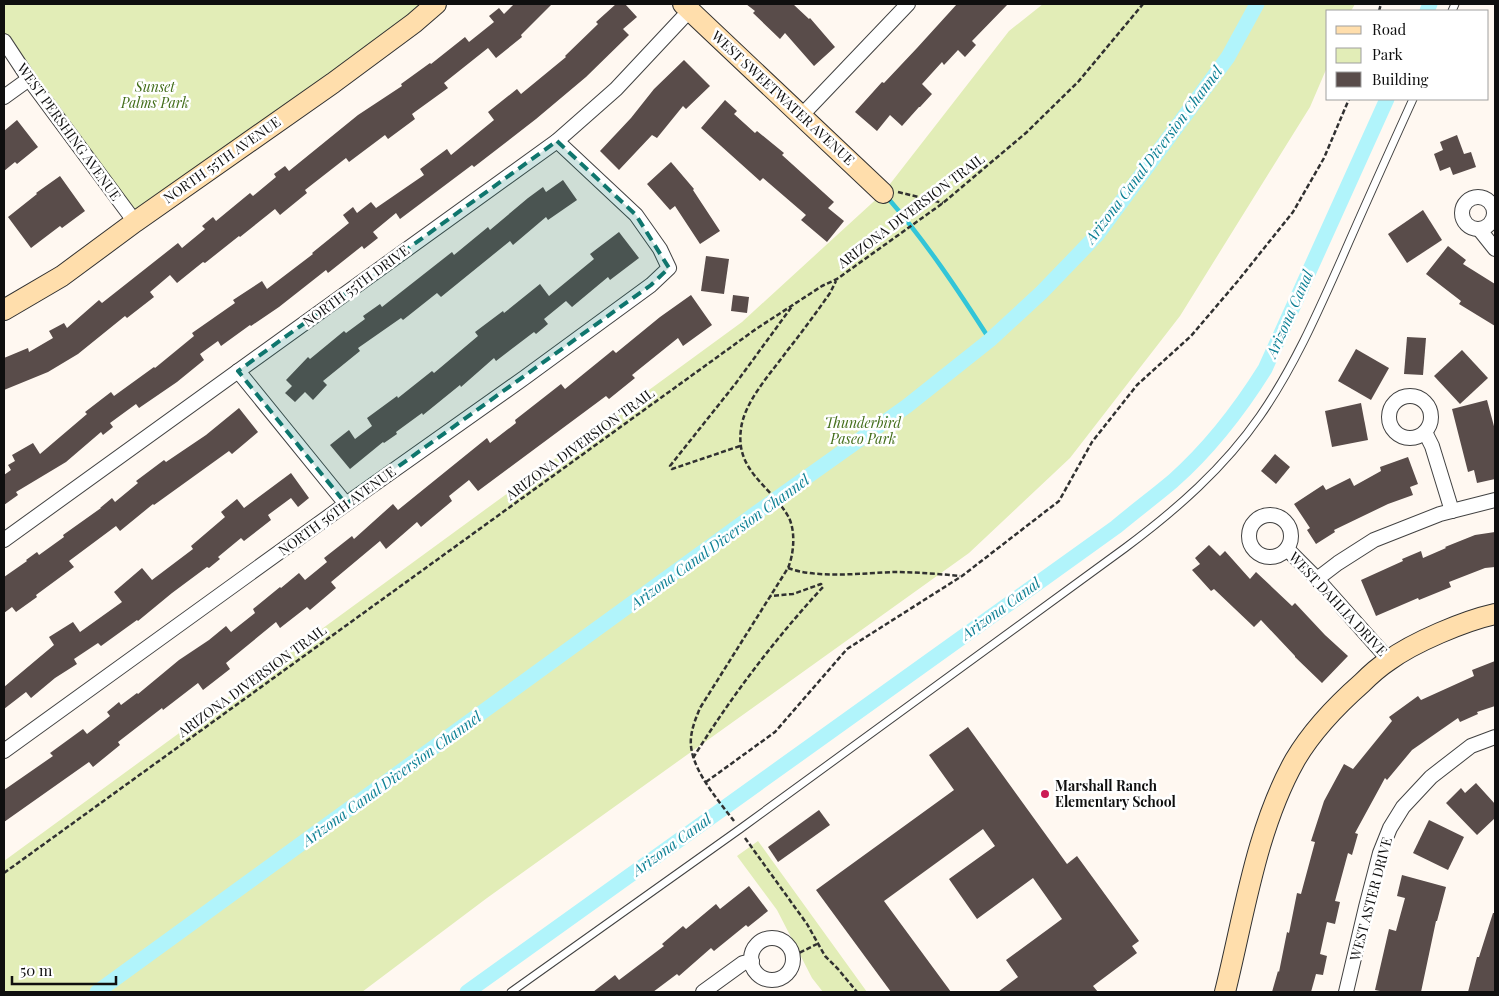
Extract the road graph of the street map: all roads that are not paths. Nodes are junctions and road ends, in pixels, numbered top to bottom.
1 (436, 4) edge
2 (908, 4) edge
3 (687, 7) edge
4 (4, 41) edge
5 (29, 79) junction
6 (4, 97) edge
7 (1413, 100) edge
8 (802, 115) junction
9 (557, 141) junction
10 (881, 190) road end
11 (134, 222) junction
12 (1479, 229) dead end
13 (1495, 249) edge
14 (4, 310) edge
15 (238, 371) junction
16 (1425, 432) dead end
17 (1495, 500) edge
18 (346, 504) junction
19 (1452, 511) junction
20 (4, 540) edge
21 (1287, 549) dead end
22 (1317, 579) junction
23 (1495, 614) edge
24 (1389, 660) junction
25 (1495, 736) edge
26 (4, 751) edge
27 (752, 961) junction
28 (510, 992) edge
29 (703, 992) edge
30 (1225, 992) edge
31 (1346, 992) edge

1 - 11 street, NORTH 55TH AVENUE
2 - 8 street
3 - 8 street, WEST SWEETWATER AVENUE
3 - 9 street, NORTH 55TH DRIVE
4 - 5 street, WEST PERSHING AVENUE
5 - 6 street
5 - 11 street, WEST PERSHING AVENUE
7 - 28 lane
8 - 10 street, WEST SWEETWATER AVENUE
9 - 15 street, NORTH 55TH DRIVE
9 - 18 street, NORTH 56TH AVENUE
11 - 14 street, NORTH 55TH AVENUE
12 - 13 street
15 - 18 street
15 - 20 street, NORTH 55TH DRIVE
16 - 19 street
17 - 19 street
18 - 26 street, NORTH 56TH AVENUE
19 - 22 street
21 - 22 street, WEST DAHLIA DRIVE
22 - 24 street, WEST DAHLIA DRIVE
23 - 24 street
24 - 30 street
25 - 31 street, WEST ASTER DRIVE
27 - 27 street
27 - 29 street

